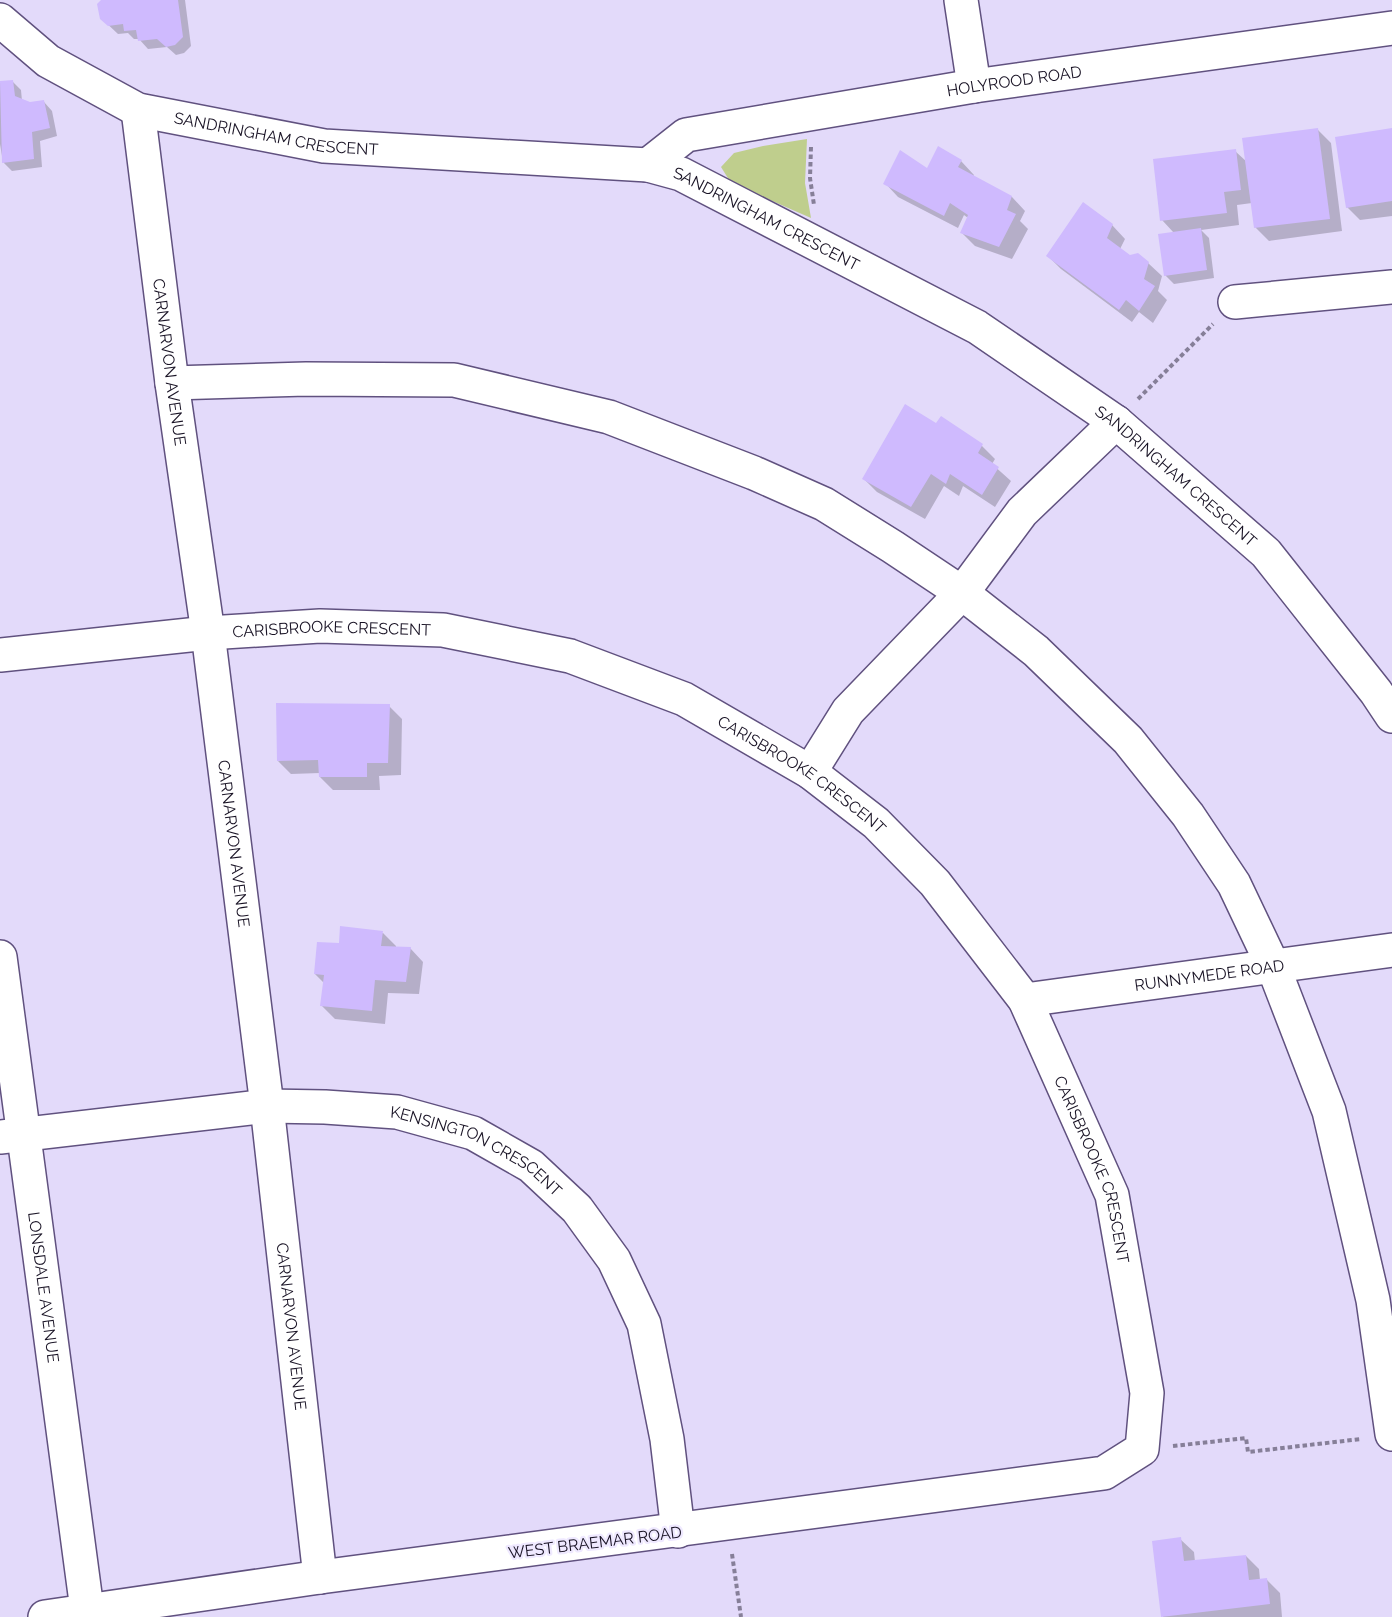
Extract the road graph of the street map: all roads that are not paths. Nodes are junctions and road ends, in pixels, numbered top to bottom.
1 (961, 0) edge
2 (0, 20) edge
3 (1392, 28) edge
4 (974, 86) junction
5 (138, 110) junction
6 (648, 165) junction
7 (1392, 287) edge
8 (1235, 302) road end
9 (172, 383) junction
10 (1116, 422) junction
11 (962, 593) junction
12 (208, 633) junction
13 (0, 656) edge
14 (1392, 716) edge
15 (810, 772) junction
16 (1392, 950) edge
17 (0, 957) edge
18 (1273, 966) junction
19 (1025, 999) junction
20 (267, 1106) junction
21 (12, 1136) edge
22 (1381, 1436) edge
23 (1104, 1473) joint
24 (678, 1531) junction
25 (320, 1577) junction
26 (87, 1614) edge
27 (45, 1617) edge

1 - 4 street
2 - 5 street, SANDRINGHAM CRESCENT
3 - 4 street, HOLYROOD ROAD
4 - 6 street, HOLYROOD ROAD
5 - 6 street, SANDRINGHAM CRESCENT
5 - 9 street, CARNARVON AVENUE
6 - 10 street, SANDRINGHAM CRESCENT
7 - 8 street
9 - 11 street
9 - 12 street, CARNARVON AVENUE
10 - 11 street
10 - 14 street, SANDRINGHAM CRESCENT
11 - 15 street
11 - 18 street
12 - 13 street, CARISBROOKE CRESCENT
12 - 15 street, CARISBROOKE CRESCENT
12 - 20 street, CARNARVON AVENUE
15 - 19 street, CARISBROOKE CRESCENT
16 - 18 street, RUNNYMEDE ROAD
17 - 21 street, LONSDALE AVENUE
18 - 19 street, RUNNYMEDE ROAD
18 - 22 street
19 - 23 street, CARISBROOKE CRESCENT
20 - 21 street, KENSINGTON CRESCENT
20 - 24 street, KENSINGTON CRESCENT
20 - 25 street, CARNARVON AVENUE
21 - 26 street, LONSDALE AVENUE
23 - 24 street, WEST BRAEMAR ROAD
24 - 25 street, WEST BRAEMAR ROAD
25 - 26 street, WEST BRAEMAR ROAD
26 - 27 street, WEST BRAEMAR ROAD

